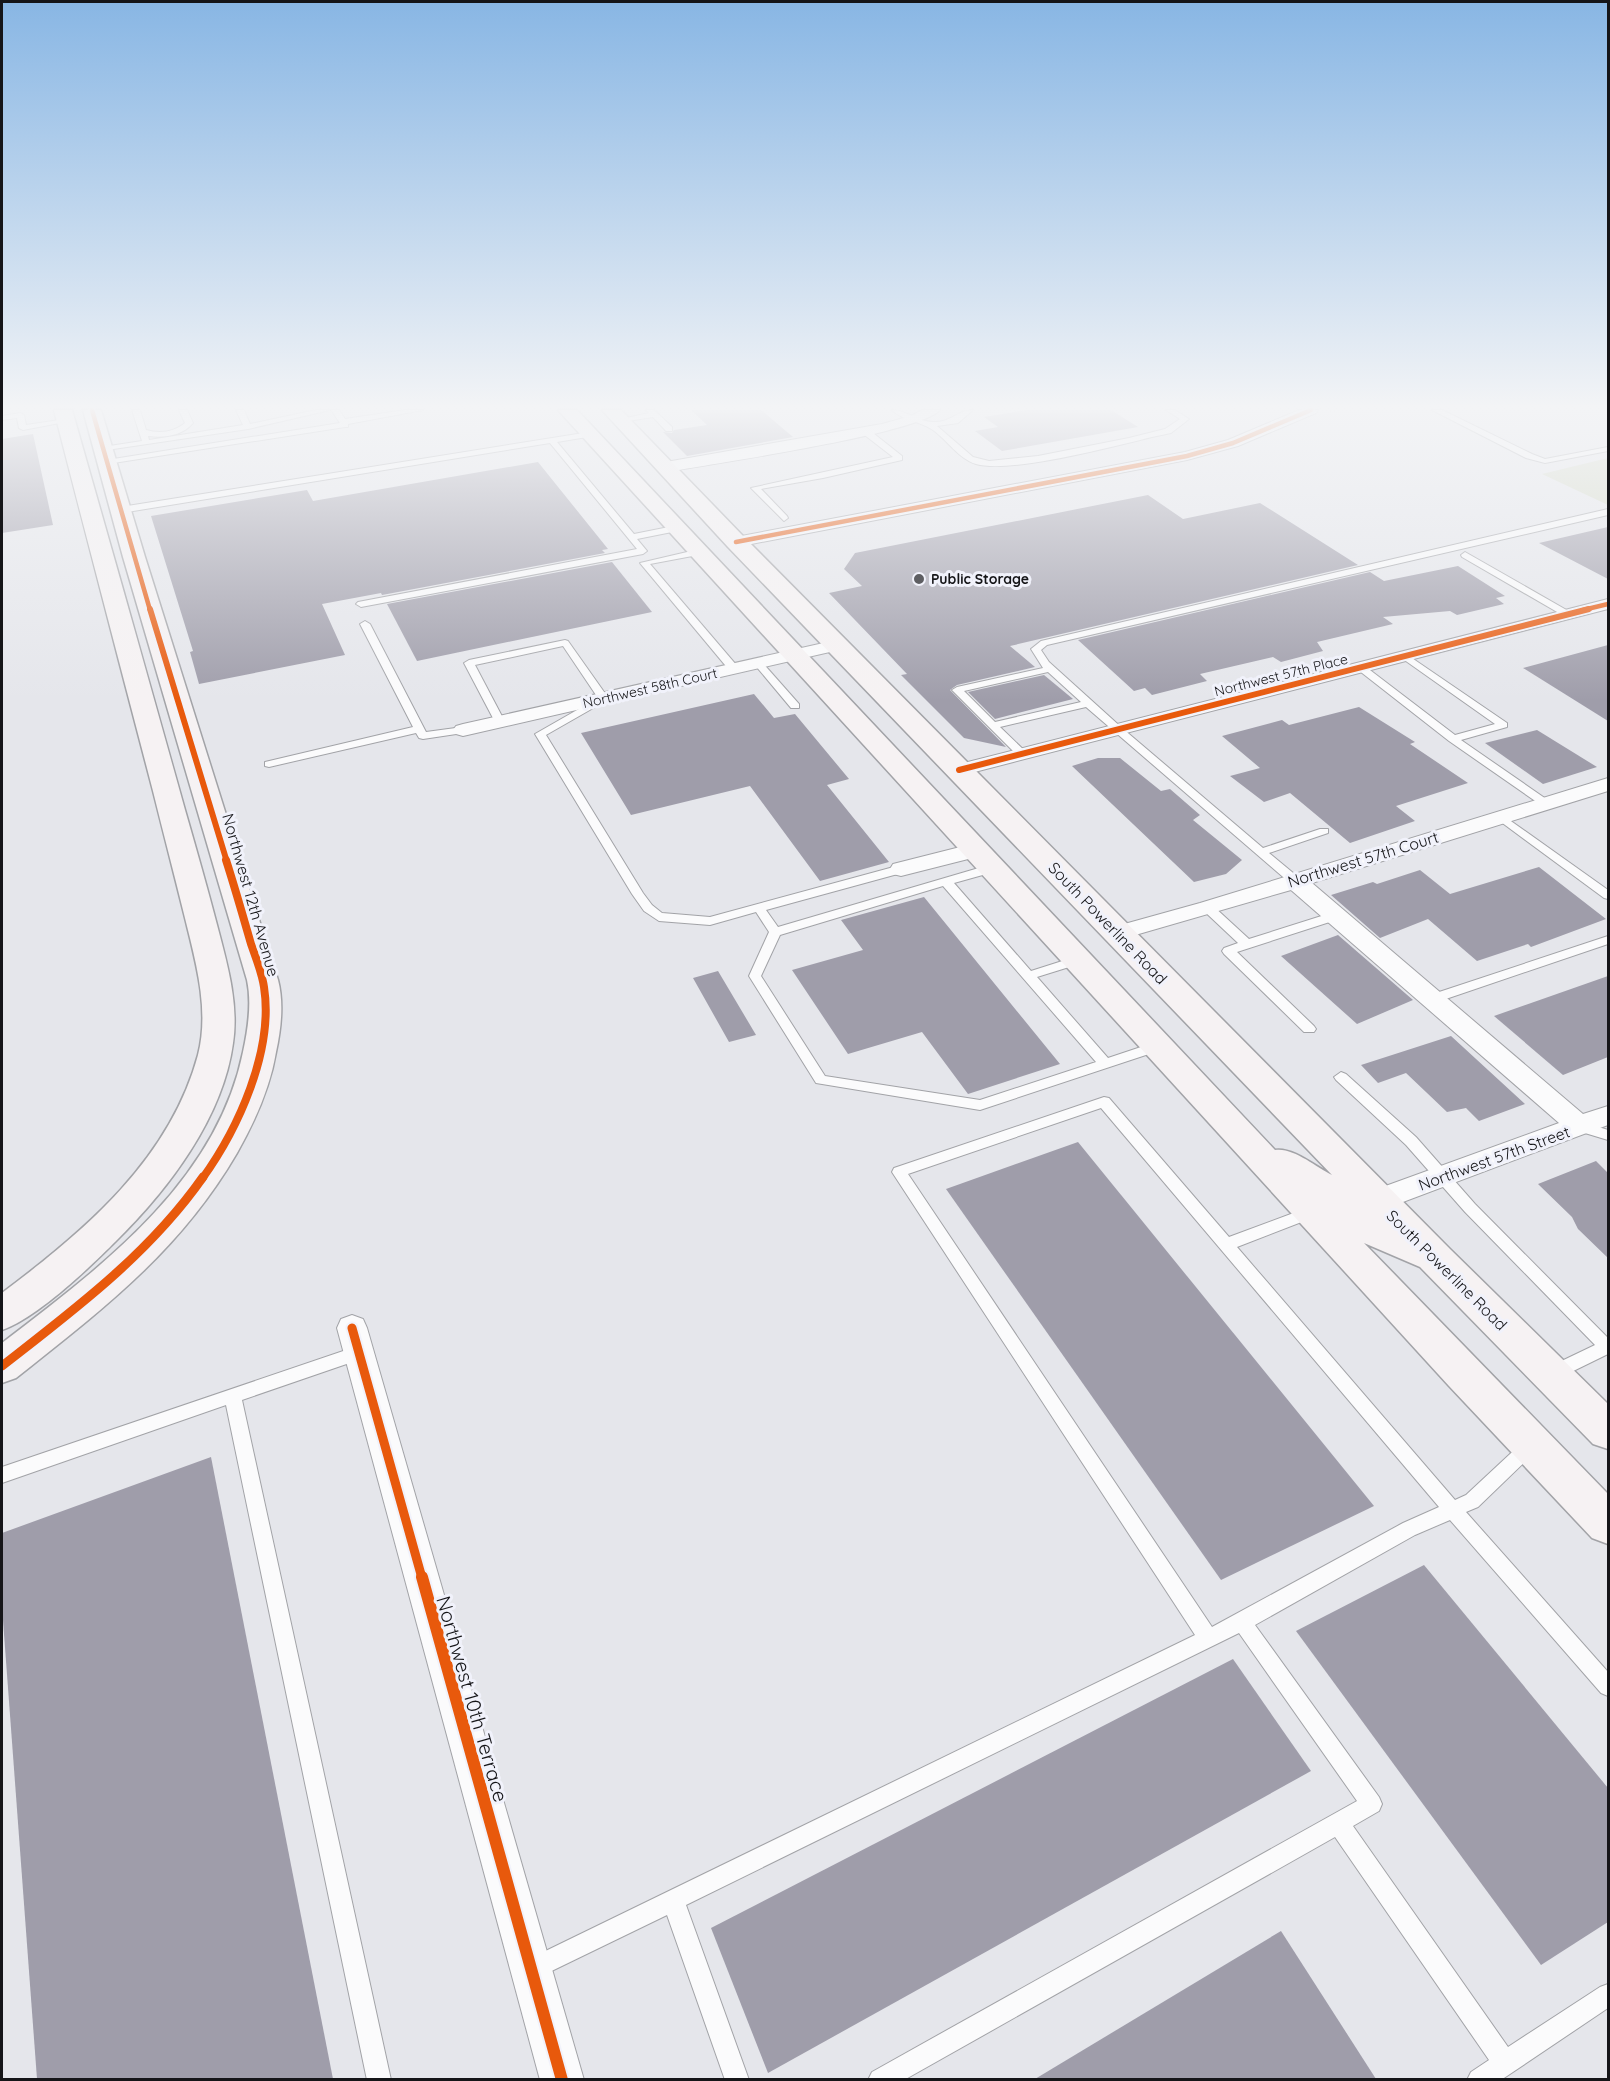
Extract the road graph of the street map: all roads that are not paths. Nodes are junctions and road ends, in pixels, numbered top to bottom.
1 (89, 507) edge
2 (120, 507) edge
3 (162, 507) edge
4 (608, 507) edge
5 (659, 507) edge
6 (703, 507) edge
7 (773, 507) edge
8 (919, 507) edge
9 (1608, 512) edge
10 (122, 514) junction
11 (784, 518) dead end
12 (93, 524) junction
13 (682, 532) junction
14 (633, 537) junction
15 (736, 542) junction
16 (1465, 555) dead end
17 (707, 559) junction
18 (361, 604) dead end
19 (1608, 604) edge
20 (1567, 614) junction
21 (365, 624) dead end
22 (837, 645) junction
23 (795, 655) junction
24 (1406, 657) junction
25 (758, 663) junction
26 (734, 669) junction
27 (1050, 669) junction
28 (1362, 669) junction
29 (604, 699) junction
30 (1088, 703) junction
31 (795, 706) dead end
32 (500, 722) junction
33 (994, 725) junction
34 (420, 729) junction
35 (463, 730) joint
36 (1118, 730) junction
37 (1454, 739) junction
38 (1022, 754) junction
39 (269, 764) dead end
40 (959, 770) junction
41 (1608, 784) edge
42 (1545, 803) junction
43 (1501, 817) junction
44 (1324, 831) dead end
45 (1261, 852) junction
46 (985, 859) junction
47 (901, 869) joint
48 (1293, 880) junction
49 (235, 882) junction
50 (946, 882) junction
51 (194, 893) junction
52 (1608, 895) edge
53 (759, 908) junction
54 (1208, 908) junction
55 (1335, 916) junction
56 (1045, 924) junction
57 (775, 932) junction
58 (1118, 933) junction
59 (1608, 940) edge
60 (1246, 944) junction
61 (1078, 960) junction
62 (1028, 976) junction
63 (1432, 999) junction
64 (1309, 1029) dead end
65 (1159, 1046) junction
66 (1106, 1064) junction
67 (1341, 1077) dead end
68 (1608, 1115) edge
69 (1580, 1126) junction
70 (1608, 1135) edge
71 (1251, 1147) junction
72 (1442, 1177) junction
73 (1379, 1200) junction
74 (1312, 1212) junction
75 (1226, 1245) junction
76 (1437, 1260) junction
77 (2, 1314) edge
78 (355, 1341) joint
79 (1608, 1347) edge
80 (2, 1366) edge
81 (1551, 1374) junction
82 (233, 1397) junction
83 (1608, 1431) edge
84 (1531, 1445) junction
85 (2, 1475) edge
86 (1452, 1509) junction
87 (1608, 1524) edge
88 (1242, 1622) junction
89 (1208, 1638) junction
90 (1608, 1686) edge
91 (1338, 1823) junction
92 (673, 1900) junction
93 (531, 1970) junction
94 (1608, 1995) edge
95 (1505, 2062) junction
96 (379, 2079) edge
97 (562, 2079) edge
98 (737, 2079) edge
99 (880, 2079) edge
100 (1479, 2079) edge

1 - 12 main road
2 - 10 main road
3 - 10 lane
4 - 14 lane
5 - 13 main road
6 - 15 main road, South Powerline Road
7 - 11 lane
8 - 15 street
9 - 27 lane
10 - 12 main road
10 - 49 main road, Northwest 12th Avenue
12 - 51 main road
13 - 14 lane
13 - 15 main road
13 - 17 main road
14 - 18 lane
15 - 17 main road
15 - 22 main road, South Powerline Road
16 - 20 lane
17 - 23 main road
17 - 26 lane
19 - 20 street, Northwest 57th Place
20 - 24 street, Northwest 57th Place
21 - 34 lane
22 - 23 street, Northwest 58th Court
22 - 40 main road, South Powerline Road
23 - 25 street, Northwest 58th Court
23 - 46 main road
24 - 28 street, Northwest 57th Place
24 - 37 lane
25 - 26 street, Northwest 58th Court
25 - 31 lane
26 - 29 street, Northwest 58th Court
27 - 30 lane
27 - 33 lane
28 - 36 street, Northwest 57th Place
28 - 37 lane
29 - 32 street, Northwest 58th Court
29 - 32 lane
29 - 53 lane
30 - 33 lane
30 - 36 lane
32 - 35 street, Northwest 58th Court
33 - 38 lane
34 - 35 lane
34 - 39 lane
36 - 38 street, Northwest 57th Place
36 - 45 lane
37 - 42 lane
38 - 40 street, Northwest 57th Place
40 - 58 main road, South Powerline Road
41 - 42 street, Northwest 57th Court
42 - 43 street, Northwest 57th Court
43 - 48 street, Northwest 57th Court
43 - 52 lane
44 - 45 lane
45 - 48 lane
46 - 47 street
46 - 50 lane
46 - 56 main road
47 - 53 lane
48 - 54 street, Northwest 57th Court
48 - 55 street
49 - 51 main road
49 - 80 main road, Northwest 12th Avenue
50 - 57 lane
50 - 62 lane
51 - 77 main road
53 - 57 lane
54 - 58 street, Northwest 57th Court
54 - 60 lane
55 - 60 lane
55 - 63 street
56 - 58 main road
56 - 61 main road
57 - 66 lane
58 - 73 main road, South Powerline Road
59 - 63 lane
60 - 64 lane
61 - 62 lane
61 - 65 main road
62 - 66 lane
63 - 69 street
65 - 66 lane
65 - 71 main road
67 - 72 lane
68 - 69 street, Northwest 57th Street
69 - 70 lane
69 - 72 street, Northwest 57th Street
71 - 73 main road
71 - 74 main road
72 - 73 street, Northwest 57th Street
72 - 79 lane
73 - 76 main road, South Powerline Road
74 - 75 lane
74 - 76 main road
74 - 84 main road
75 - 86 lane
75 - 89 lane
76 - 81 main road, South Powerline Road
78 - 82 lane
78 - 93 street, Northwest 10th Terrace
79 - 81 lane
81 - 83 main road, South Powerline Road
82 - 85 lane
82 - 96 lane
84 - 86 lane
84 - 87 main road
86 - 88 lane
86 - 90 lane
88 - 89 lane
88 - 91 lane
89 - 92 lane
91 - 95 lane
91 - 99 lane
92 - 93 lane
92 - 98 lane
93 - 97 street, Northwest 10th Terrace
94 - 95 lane
95 - 100 lane

